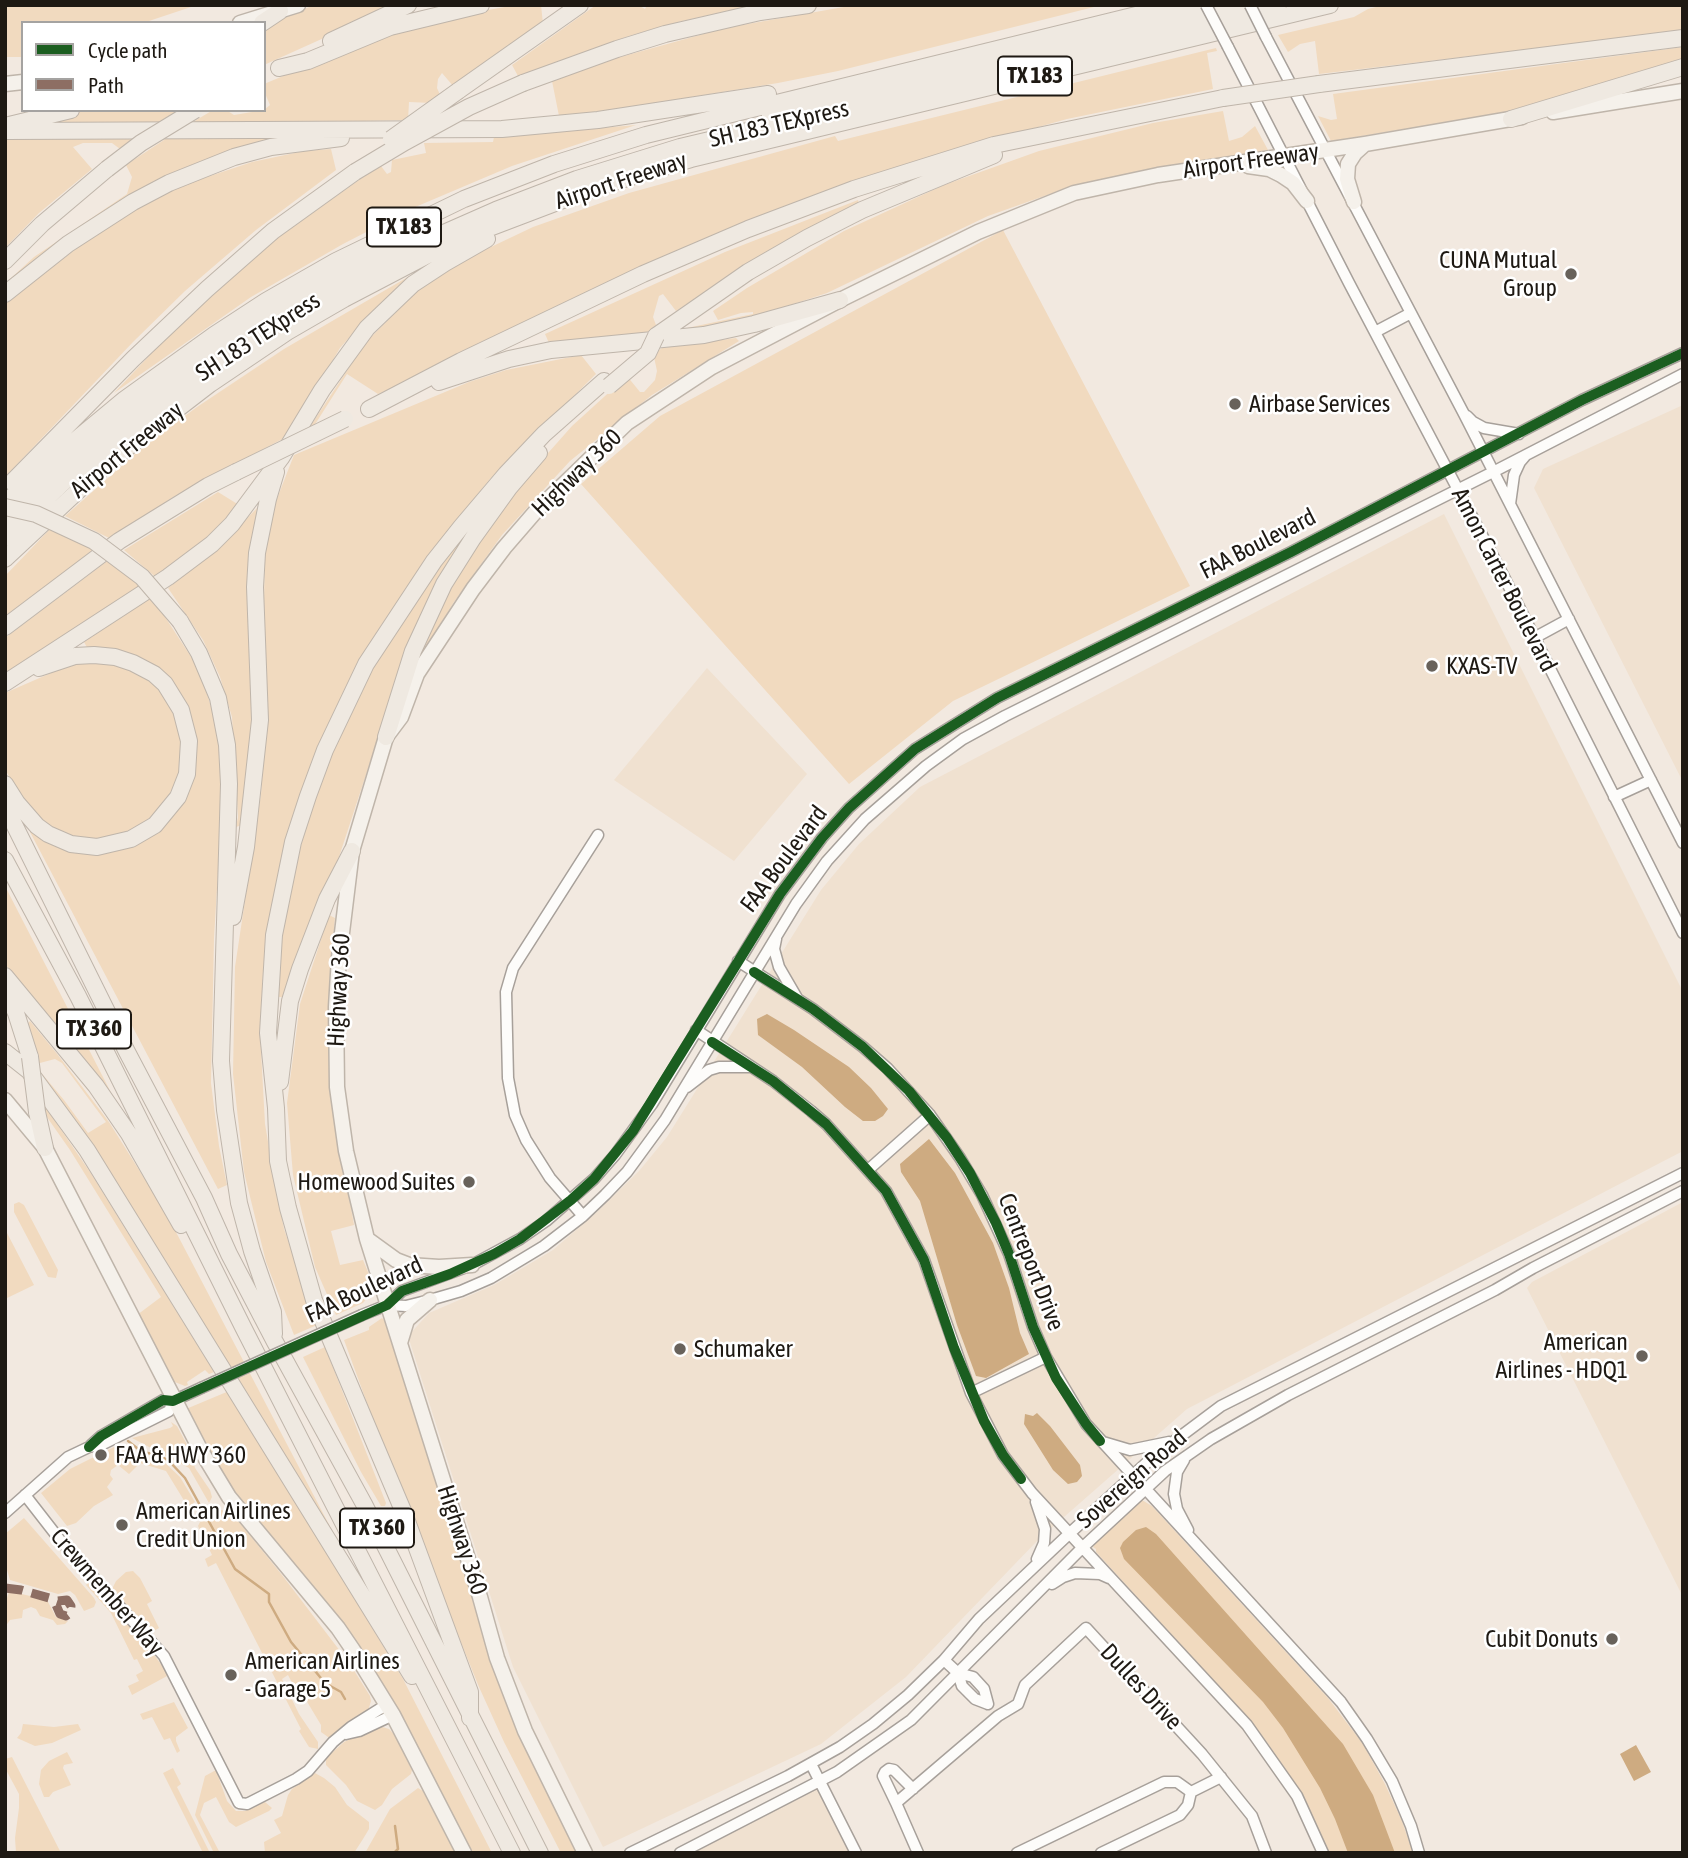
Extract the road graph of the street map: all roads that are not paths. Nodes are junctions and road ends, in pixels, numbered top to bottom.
1 (298, 5) edge
2 (408, 5) edge
3 (481, 5) edge
4 (580, 5) edge
5 (808, 5) edge
6 (1177, 5) edge
7 (1206, 5) edge
8 (1227, 5) edge
9 (1250, 5) edge
10 (1278, 5) edge
11 (1330, 5) edge
12 (280, 11) junction
13 (247, 21) edge
14 (265, 21) edge
15 (1683, 38) edge
16 (1683, 67) edge
17 (272, 72) edge
18 (867, 80) junction
19 (1681, 93) edge
20 (63, 112) edge
21 (192, 112) edge
22 (1511, 119) junction
23 (1107, 121) junction
24 (5, 126) edge
25 (5, 131) edge
26 (381, 131) junction
27 (1365, 144) junction
28 (1325, 150) junction
29 (1285, 156) junction
30 (1233, 164) junction
31 (354, 169) junction
32 (597, 187) junction
33 (1307, 201) junction
34 (1354, 202) junction
35 (5, 261) edge
36 (5, 295) edge
37 (840, 300) junction
38 (1411, 313) junction
39 (1375, 332) junction
40 (1683, 353) edge
41 (1683, 374) edge
42 (607, 383) junction
43 (369, 409) junction
44 (1464, 414) junction
45 (1519, 434) junction
46 (1530, 451) junction
47 (1484, 452) junction
48 (281, 458) junction
49 (1447, 470) junction
50 (1493, 472) junction
51 (1457, 488) junction
52 (5, 489) edge
53 (5, 505) edge
54 (1510, 505) junction
55 (5, 520) edge
56 (5, 538) edge
57 (5, 559) edge
58 (1195, 599) junction
59 (1203, 616) junction
60 (1569, 619) junction
61 (5, 627) edge
62 (1534, 638) junction
63 (5, 683) edge
64 (386, 737) junction
65 (879, 779) junction
66 (1651, 780) junction
67 (5, 784) edge
68 (892, 793) junction
69 (1614, 797) junction
70 (5, 806) edge
71 (598, 835) dead end
72 (1683, 843) edge
73 (352, 851) junction
74 (5, 860) edge
75 (1683, 933) edge
76 (777, 935) junction
77 (738, 961) junction
78 (224, 968) junction
79 (754, 972) junction
80 (5, 976) edge
81 (5, 991) edge
82 (798, 1000) junction
83 (696, 1030) junction
84 (712, 1042) junction
85 (5, 1052) edge
86 (753, 1068) junction
87 (682, 1091) junction
88 (5, 1100) edge
89 (276, 1108) junction
90 (930, 1115) junction
91 (45, 1148) junction
92 (869, 1170) junction
93 (1683, 1173) edge
94 (1683, 1192) edge
95 (570, 1200) junction
96 (583, 1216) junction
97 (367, 1239) junction
98 (206, 1252) junction
99 (472, 1265) junction
100 (430, 1300) junction
101 (387, 1305) junction
102 (275, 1342) junction
103 (400, 1345) junction
104 (1046, 1357) junction
105 (971, 1393) junction
106 (173, 1401) junction
107 (1100, 1441) junction
108 (1174, 1441) junction
109 (1186, 1457) junction
110 (1132, 1476) junction
111 (1144, 1490) junction
112 (1032, 1493) junction
113 (25, 1495) junction
114 (5, 1513) edge
115 (1070, 1533) junction
116 (1196, 1544) junction
117 (1083, 1547) junction
118 (1030, 1570) junction
119 (1114, 1580) junction
120 (1024, 1604) junction
121 (944, 1660) junction
122 (958, 1673) junction
123 (430, 1691) junction
124 (390, 1710) junction
125 (471, 1718) junction
126 (811, 1764) junction
127 (1221, 1777) junction
128 (821, 1781) junction
129 (913, 1789) junction
130 (1191, 1792) junction
131 (896, 1803) junction
132 (464, 1853) edge
133 (512, 1853) edge
134 (540, 1853) edge
135 (585, 1853) edge
136 (630, 1853) edge
137 (680, 1853) edge
138 (856, 1853) edge
139 (918, 1853) edge
140 (1017, 1853) edge
141 (1101, 1853) edge
142 (1266, 1853) edge
143 (1323, 1853) edge
144 (1419, 1853) edge

1 - 12 main road
2 - 17 highway
3 - 17 highway
4 - 31 highway, bridge
5 - 31 highway, bridge
6 - 18 highway, Airport Freeway / TX 183
7 - 29 street, Amon Carter Boulevard, bridge
8 - 55 highway, SH 183 TEXpress
9 - 28 street, Amon Carter Boulevard, bridge
10 - 56 highway, SH 183 TEXpress
11 - 32 highway, Airport Freeway / TX 183
12 - 13 main road
12 - 14 highway
15 - 23 highway, bridge
16 - 22 highway
18 - 26 highway
18 - 53 highway, Airport Freeway / TX 183
19 - 22 main road, Airport Freeway
20 - 24 highway
21 - 35 highway, bridge
22 - 27 main road, Airport Freeway
23 - 42 highway
23 - 43 highway
25 - 26 highway
26 - 36 highway
27 - 28 main road, Airport Freeway
27 - 34 main road
28 - 29 main road, Airport Freeway
28 - 34 street, Amon Carter Boulevard
29 - 30 main road, Airport Freeway
29 - 33 street, Amon Carter Boulevard
30 - 33 main road
30 - 37 main road, Airport Freeway
31 - 52 highway
32 - 48 highway
32 - 57 highway, Airport Freeway / TX 183
33 - 39 street, Amon Carter Boulevard
34 - 38 street, Amon Carter Boulevard
37 - 43 highway
37 - 64 main road, Highway 360
38 - 39 street
38 - 44 street, Amon Carter Boulevard
39 - 49 street, Amon Carter Boulevard
40 - 45 street, FAA Boulevard
41 - 46 street, FAA Boulevard
42 - 64 highway
42 - 89 highway
43 - 61 highway, bridge
44 - 45 street
44 - 47 street, Amon Carter Boulevard
45 - 47 street, FAA Boulevard
46 - 50 street, FAA Boulevard
46 - 54 street
47 - 49 street, FAA Boulevard
47 - 50 street, Amon Carter Boulevard
48 - 63 highway
48 - 78 highway
49 - 51 street, Amon Carter Boulevard
49 - 58 street, FAA Boulevard
50 - 51 street, FAA Boulevard
50 - 54 street, Amon Carter Boulevard
51 - 59 street, FAA Boulevard
51 - 62 street, Amon Carter Boulevard
53 - 78 highway, bridge
54 - 60 street, Amon Carter Boulevard
58 - 59 street
58 - 65 street, FAA Boulevard
59 - 68 street, FAA Boulevard
60 - 62 street
60 - 66 street, Amon Carter Boulevard
62 - 69 street, Amon Carter Boulevard
63 - 67 highway
64 - 73 main road, Highway 360
65 - 68 street
65 - 77 street, FAA Boulevard
66 - 69 street
66 - 72 street, Amon Carter Boulevard
68 - 76 street, FAA Boulevard
69 - 75 street, Amon Carter Boulevard
70 - 102 highway, TX 360
71 - 95 street
73 - 89 highway
73 - 97 main road, Highway 360
74 - 98 highway, TX 360
76 - 79 street, FAA Boulevard
76 - 82 street
77 - 79 street, Centreport Drive
77 - 83 street, FAA Boulevard
78 - 102 highway
79 - 82 street, Centreport Drive
79 - 84 street, FAA Boulevard
80 - 98 highway
81 - 91 highway, bridge
82 - 90 street, Centreport Drive
83 - 84 street
83 - 95 street, FAA Boulevard
84 - 86 street
84 - 87 street, FAA Boulevard
85 - 123 highway
86 - 87 street
86 - 92 street
87 - 96 street, FAA Boulevard
88 - 91 main road
89 - 125 highway
90 - 92 street
90 - 104 street, Centreport Drive
91 - 106 main road
92 - 105 street
93 - 108 street, Sovereign Road
94 - 109 street, Sovereign Road
95 - 96 street
95 - 99 street, FAA Boulevard
96 - 100 street, FAA Boulevard
97 - 99 main road
97 - 101 main road, Highway 360
98 - 123 highway, TX 360
99 - 101 street, FAA Boulevard
100 - 101 street, FAA Boulevard
100 - 103 main road
101 - 103 main road, Highway 360
101 - 106 street, FAA Boulevard, bridge
102 - 125 highway, TX 360
103 - 135 main road, Highway 360
104 - 105 street
104 - 107 street, Centreport Drive
105 - 112 street
106 - 113 street, FAA Boulevard
106 - 124 main road
107 - 108 street
107 - 110 street, Centreport Drive
108 - 110 street, Sovereign Road
109 - 111 street, Sovereign Road
109 - 116 street
110 - 111 street, Centreport Drive
110 - 115 street, Sovereign Road
111 - 116 street, Centreport Drive
111 - 117 street, Sovereign Road
112 - 115 street
112 - 118 street
113 - 114 street, FAA Boulevard
113 - 124 street, Crewmember Way
115 - 117 street
115 - 118 street, Sovereign Road
116 - 144 street, Centreport Drive
117 - 119 street
117 - 120 street, Sovereign Road
118 - 121 street, Sovereign Road
119 - 120 street
119 - 143 street
120 - 122 street, Sovereign Road
121 - 122 street
121 - 126 street, Sovereign Road
122 - 128 street, Sovereign Road
123 - 133 highway, TX 360
124 - 132 main road
125 - 134 highway, TX 360
126 - 128 street
126 - 136 street, Sovereign Road
127 - 129 street, Dulles Drive
127 - 130 street
127 - 142 street, Dulles Drive
128 - 137 street, Sovereign Road
128 - 138 street
129 - 131 street
129 - 131 street
130 - 140 street
130 - 141 street
131 - 139 street

